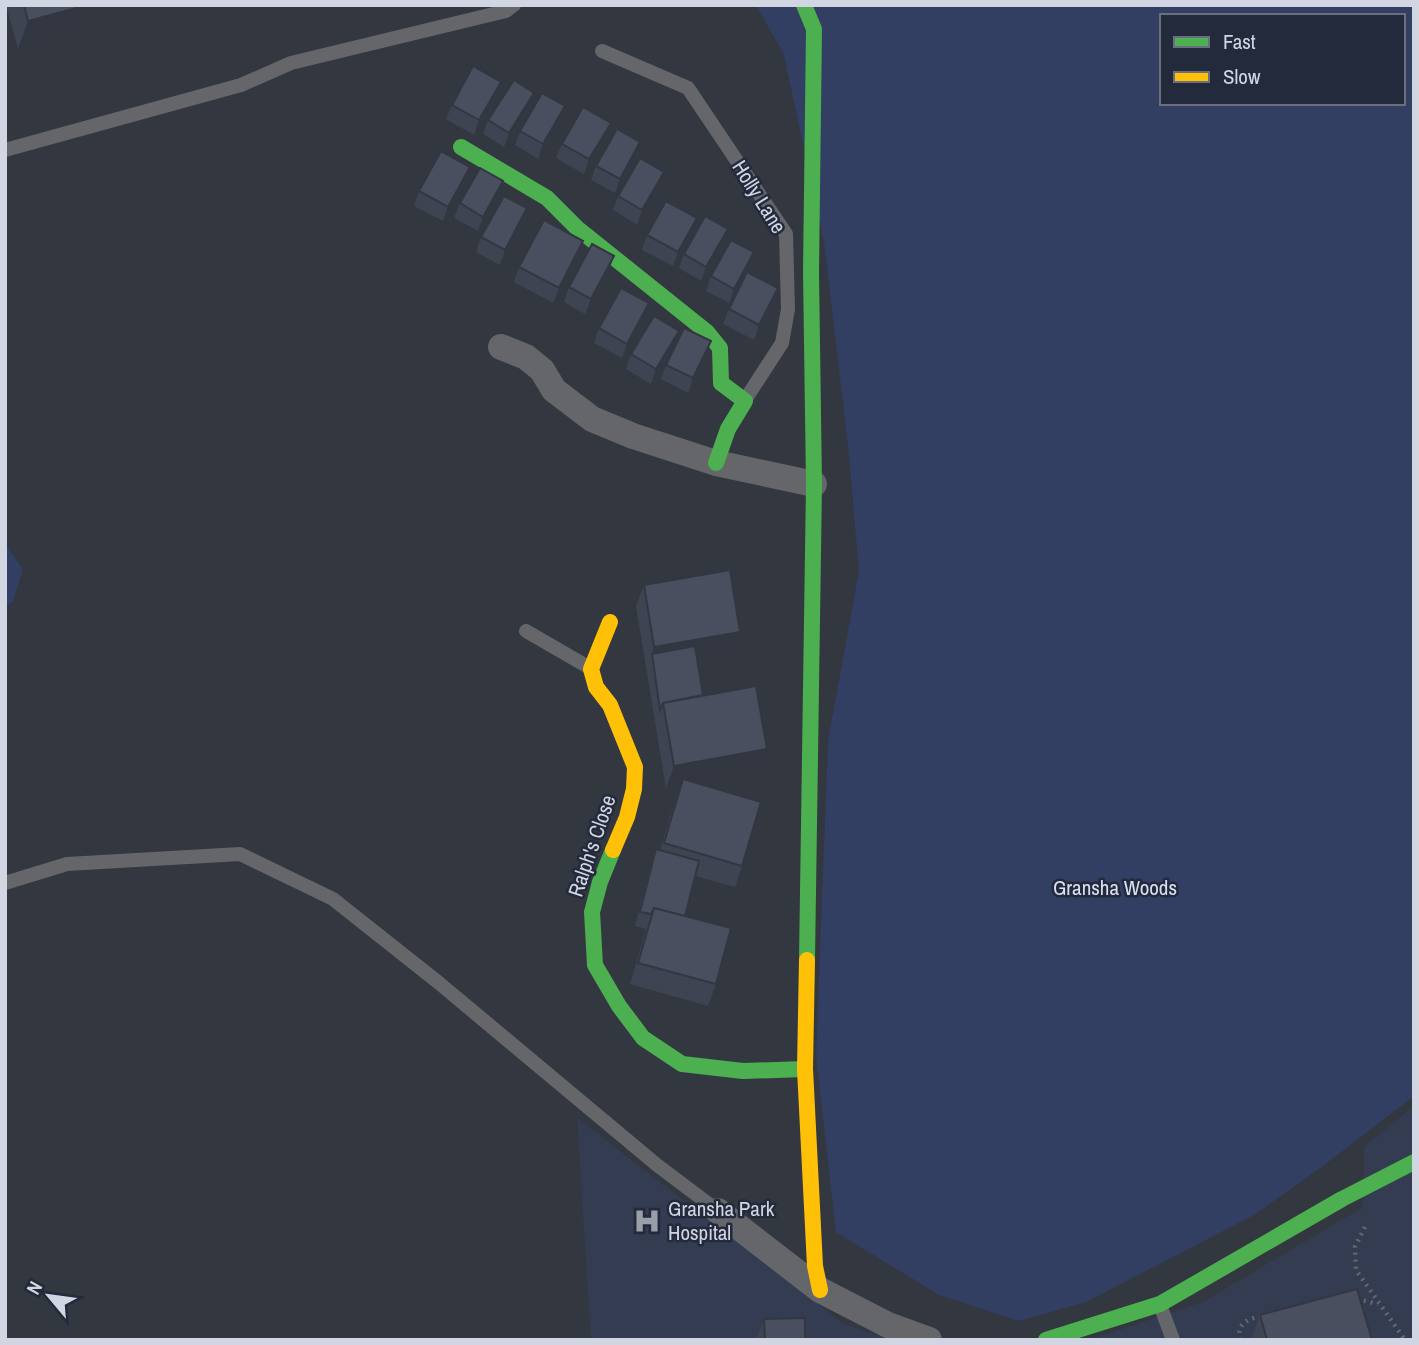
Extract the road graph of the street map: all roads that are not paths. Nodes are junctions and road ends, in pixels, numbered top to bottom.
1 (514, 5) edge
2 (804, 5) edge
3 (602, 51) dead end
4 (461, 147) dead end
5 (5, 150) edge
6 (501, 347) dead end
7 (745, 401) junction
8 (716, 463) junction
9 (814, 484) junction
10 (610, 622) dead end
11 (526, 631) dead end
12 (591, 669) junction
13 (5, 883) edge
14 (805, 1069) junction
15 (1414, 1161) edge
16 (718, 1211) joint
17 (820, 1290) junction
18 (1160, 1304) junction
19 (887, 1333) edge
20 (929, 1340) edge
21 (1045, 1340) edge
22 (1173, 1340) edge

1 - 5 lane
2 - 9 street
3 - 7 lane, Holly Lane
4 - 7 street
6 - 8 street
7 - 8 street, Holly Lane
8 - 9 street
9 - 14 street
10 - 12 street
11 - 12 lane
12 - 14 street, Ralph's Close
13 - 16 lane
14 - 17 street
15 - 18 street
16 - 17 street
17 - 19 street
18 - 21 street
18 - 22 lane
19 - 20 street

